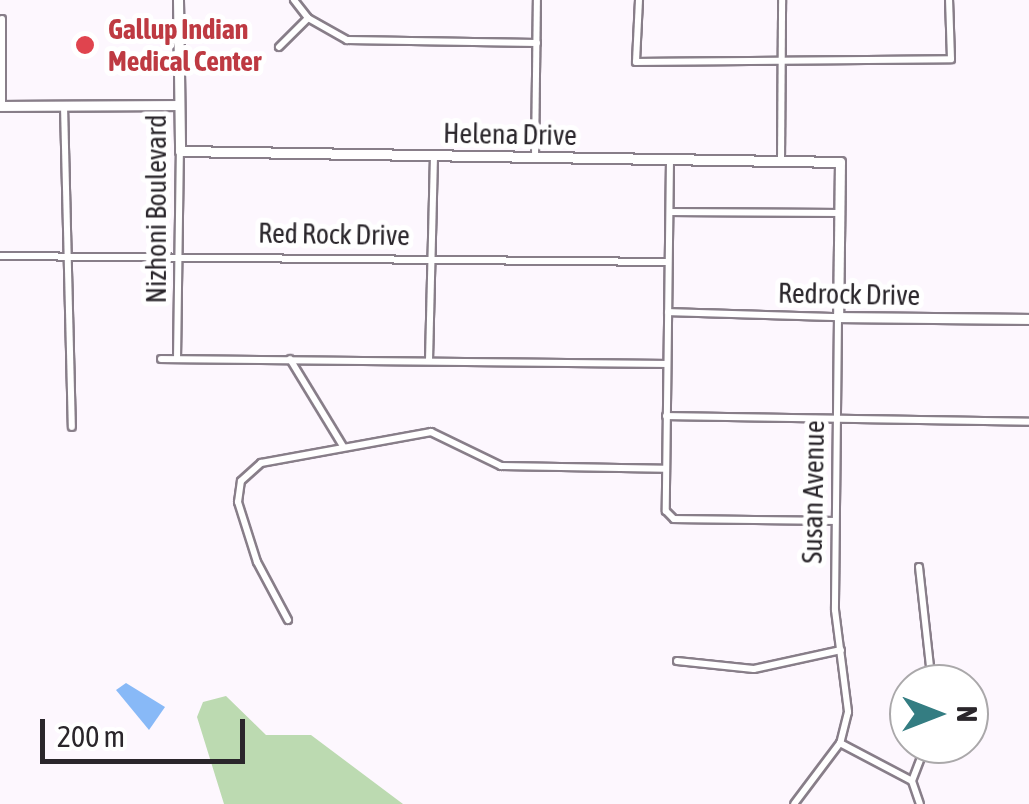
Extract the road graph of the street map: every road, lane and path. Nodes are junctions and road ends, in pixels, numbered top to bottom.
1 (178, 0) edge
2 (294, 0) edge
3 (536, 0) edge
4 (639, 0) edge
5 (782, 0) edge
6 (949, 0) edge
7 (308, 18) junction
8 (2, 19) edge
9 (537, 43) junction
10 (280, 46) dead end
11 (783, 58) junction
12 (64, 105) junction
13 (179, 105) junction
14 (1, 106) edge
15 (180, 151) junction
16 (434, 155) junction
17 (536, 156) junction
18 (670, 158) junction
19 (781, 160) junction
20 (840, 162) joint
21 (670, 212) junction
22 (840, 213) junction
23 (177, 254) junction
24 (0, 256) edge
25 (68, 256) junction
26 (431, 258) junction
27 (668, 262) junction
28 (668, 312) junction
29 (838, 317) junction
30 (1029, 319) edge
31 (161, 359) dead end
32 (178, 359) junction
33 (290, 359) junction
34 (429, 360) junction
35 (667, 364) junction
36 (666, 416) junction
37 (837, 420) junction
38 (1029, 422) edge
39 (72, 427) dead end
40 (344, 446) junction
41 (665, 469) junction
42 (835, 520) junction
43 (918, 567) dead end
44 (288, 620) dead end
45 (841, 650) junction
46 (678, 661) dead end
47 (930, 664) edge
48 (840, 743) junction
49 (918, 764) edge
50 (912, 781) junction
51 (794, 804) edge
52 (920, 804) edge

1 - 13 main road, Nizhoni Boulevard
2 - 7 street
3 - 9 street
4 - 11 street
5 - 11 street
6 - 11 street
7 - 9 street
7 - 10 street
8 - 14 street
9 - 17 street
11 - 19 street
12 - 13 main road
12 - 14 main road
12 - 25 street
13 - 15 main road, Nizhoni Boulevard
15 - 16 main road, Helena Drive
15 - 23 street, Nizhoni Boulevard
16 - 17 main road, Helena Drive
16 - 26 street
17 - 18 main road, Helena Drive
18 - 19 main road, Helena Drive
18 - 21 street
19 - 20 main road, Helena Drive
20 - 22 main road, Susan Avenue
21 - 22 street
21 - 27 street
22 - 29 main road, Susan Avenue
23 - 25 street, Red Rock Drive
23 - 26 street, Red Rock Drive
23 - 32 street, Nizhoni Boulevard
24 - 25 street, Red Rock Drive
25 - 39 street
26 - 27 street, Red Rock Drive
26 - 34 street
27 - 28 street
28 - 29 street, Redrock Drive
28 - 35 street
29 - 30 main road, Redrock Drive
29 - 37 street, Susan Avenue
31 - 32 street
32 - 33 street
33 - 34 street
33 - 40 street
34 - 35 street
35 - 36 street
36 - 37 street
36 - 41 street
37 - 38 street
37 - 42 street, Susan Avenue
40 - 41 street
40 - 44 street
41 - 42 street
42 - 45 street, Susan Avenue
43 - 47 street
45 - 46 street
45 - 48 street, Susan Avenue
48 - 50 street
48 - 51 street, Susan Avenue
49 - 50 street
50 - 52 street

